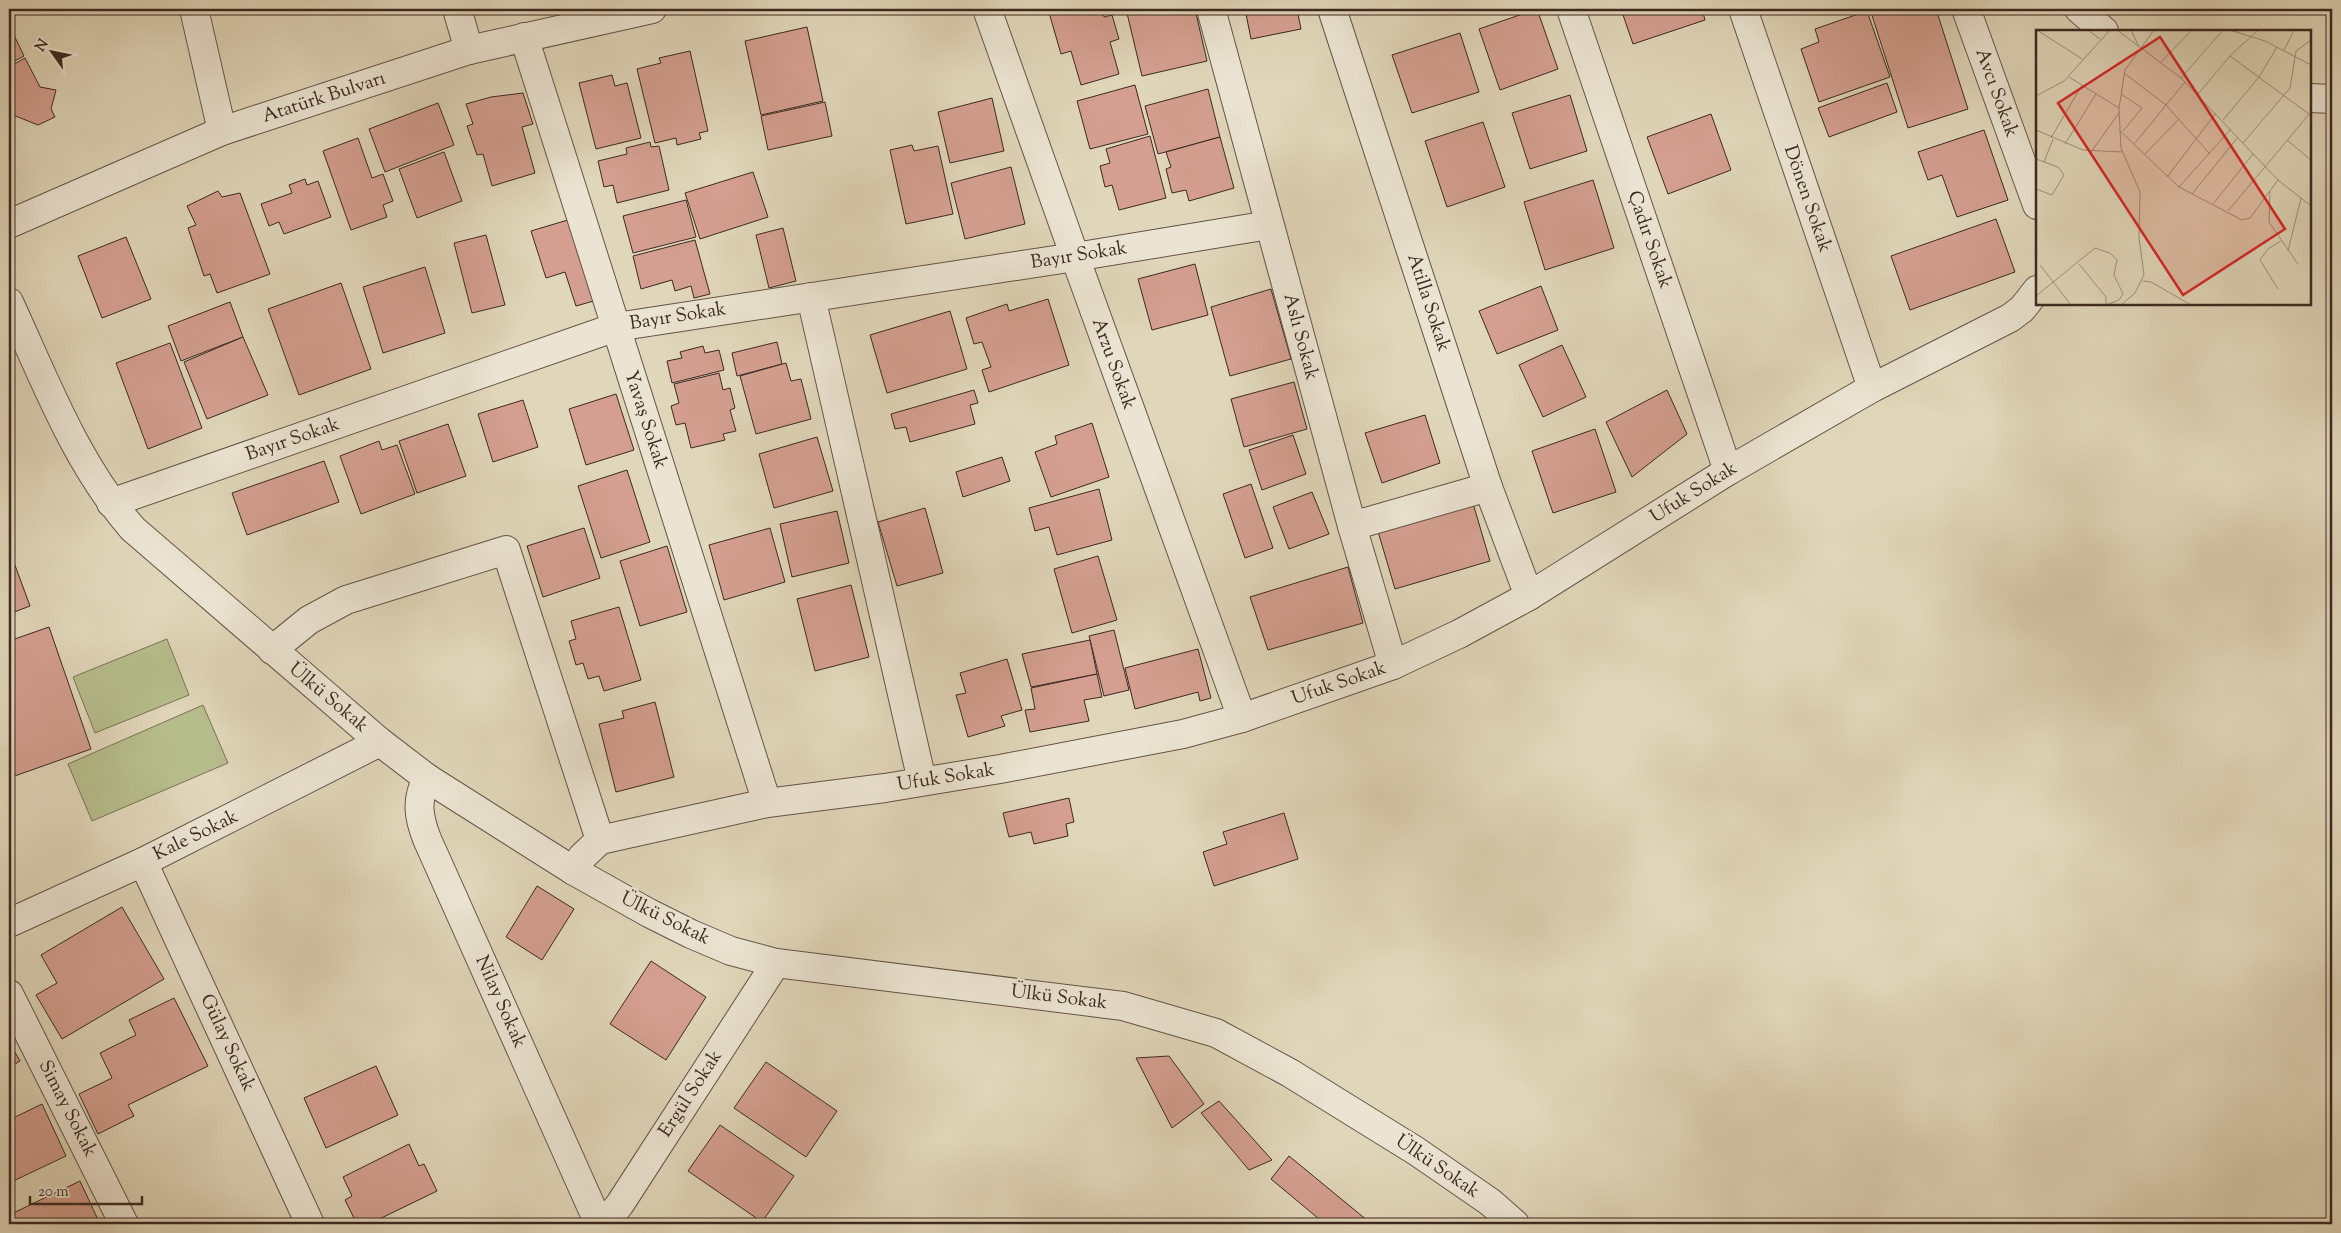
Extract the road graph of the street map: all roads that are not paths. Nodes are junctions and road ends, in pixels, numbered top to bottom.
1 (194, 9) edge
2 (457, 9) edge
3 (652, 9) edge
4 (987, 9) edge
5 (1211, 9) edge
6 (1332, 9) edge
7 (1571, 9) edge
8 (1743, 9) edge
9 (1966, 9) edge
10 (2079, 9) edge
11 (2103, 30) edge
12 (524, 37) junction
13 (469, 50) junction
14 (2311, 98) edge
15 (2332, 98) edge
16 (222, 131) junction
17 (2036, 202) edge
18 (9, 224) edge
19 (1270, 225) junction
20 (1075, 257) junction
21 (2035, 294) edge
22 (811, 297) junction
23 (9, 302) edge
24 (616, 327) junction
25 (1872, 388) junction
26 (1728, 472) junction
27 (1488, 487) junction
28 (110, 504) junction
29 (1352, 526) junction
30 (1529, 596) junction
31 (272, 650) junction
32 (1393, 665) junction
33 (1242, 718) junction
34 (380, 742) junction
35 (428, 778) junction
36 (922, 781) junction
37 (767, 803) junction
38 (600, 840) junction
39 (144, 862) junction
40 (574, 871) junction
41 (9, 923) edge
42 (776, 963) junction
43 (9, 994) edge
44 (124, 1224) edge
45 (310, 1224) edge
46 (599, 1224) edge
47 (604, 1224) edge
48 (1515, 1224) edge

1 - 16 street
2 - 13 street
3 - 12 street, Atatürk Bulvarı
4 - 20 street, Arzu Sokak
5 - 19 street, Aslı Sokak
6 - 27 street, Atilla Sokak
7 - 26 street, Çadır Sokak
8 - 25 street, Dönen Sokak
9 - 17 street, Avcı Sokak
10 - 11 street
12 - 13 street, Atatürk Bulvarı
12 - 24 street, Yavaş Sokak
13 - 16 street, Atatürk Bulvarı
14 - 15 street
16 - 18 street, Atatürk Bulvarı
19 - 20 street, Bayır Sokak
19 - 29 street, Aslı Sokak
20 - 22 street, Bayır Sokak
20 - 33 street, Arzu Sokak
21 - 25 street, Ufuk Sokak
22 - 24 street, Bayır Sokak
22 - 36 street
23 - 28 street, Ülkü Sokak
24 - 28 street, Bayır Sokak
24 - 37 street, Yavaş Sokak
25 - 26 street, Ufuk Sokak
26 - 30 street, Ufuk Sokak
27 - 29 street
27 - 30 street, Atilla Sokak
28 - 31 street, Ülkü Sokak
29 - 32 street, Aslı Sokak
30 - 32 street, Ufuk Sokak
31 - 34 street, Ülkü Sokak
31 - 38 street
32 - 33 street, Ufuk Sokak
33 - 36 street, Ufuk Sokak
34 - 35 street, Ülkü Sokak
34 - 39 street, Kale Sokak
35 - 40 street, Ülkü Sokak
35 - 46 street, Nilay Sokak
36 - 37 street, Ufuk Sokak
37 - 38 street, Ufuk Sokak
38 - 40 street
39 - 41 street, Kale Sokak
39 - 45 street, Gülay Sokak
40 - 42 street, Ülkü Sokak
42 - 47 street, Ergül Sokak
42 - 48 street, Ülkü Sokak
43 - 44 street, Simay Sokak

